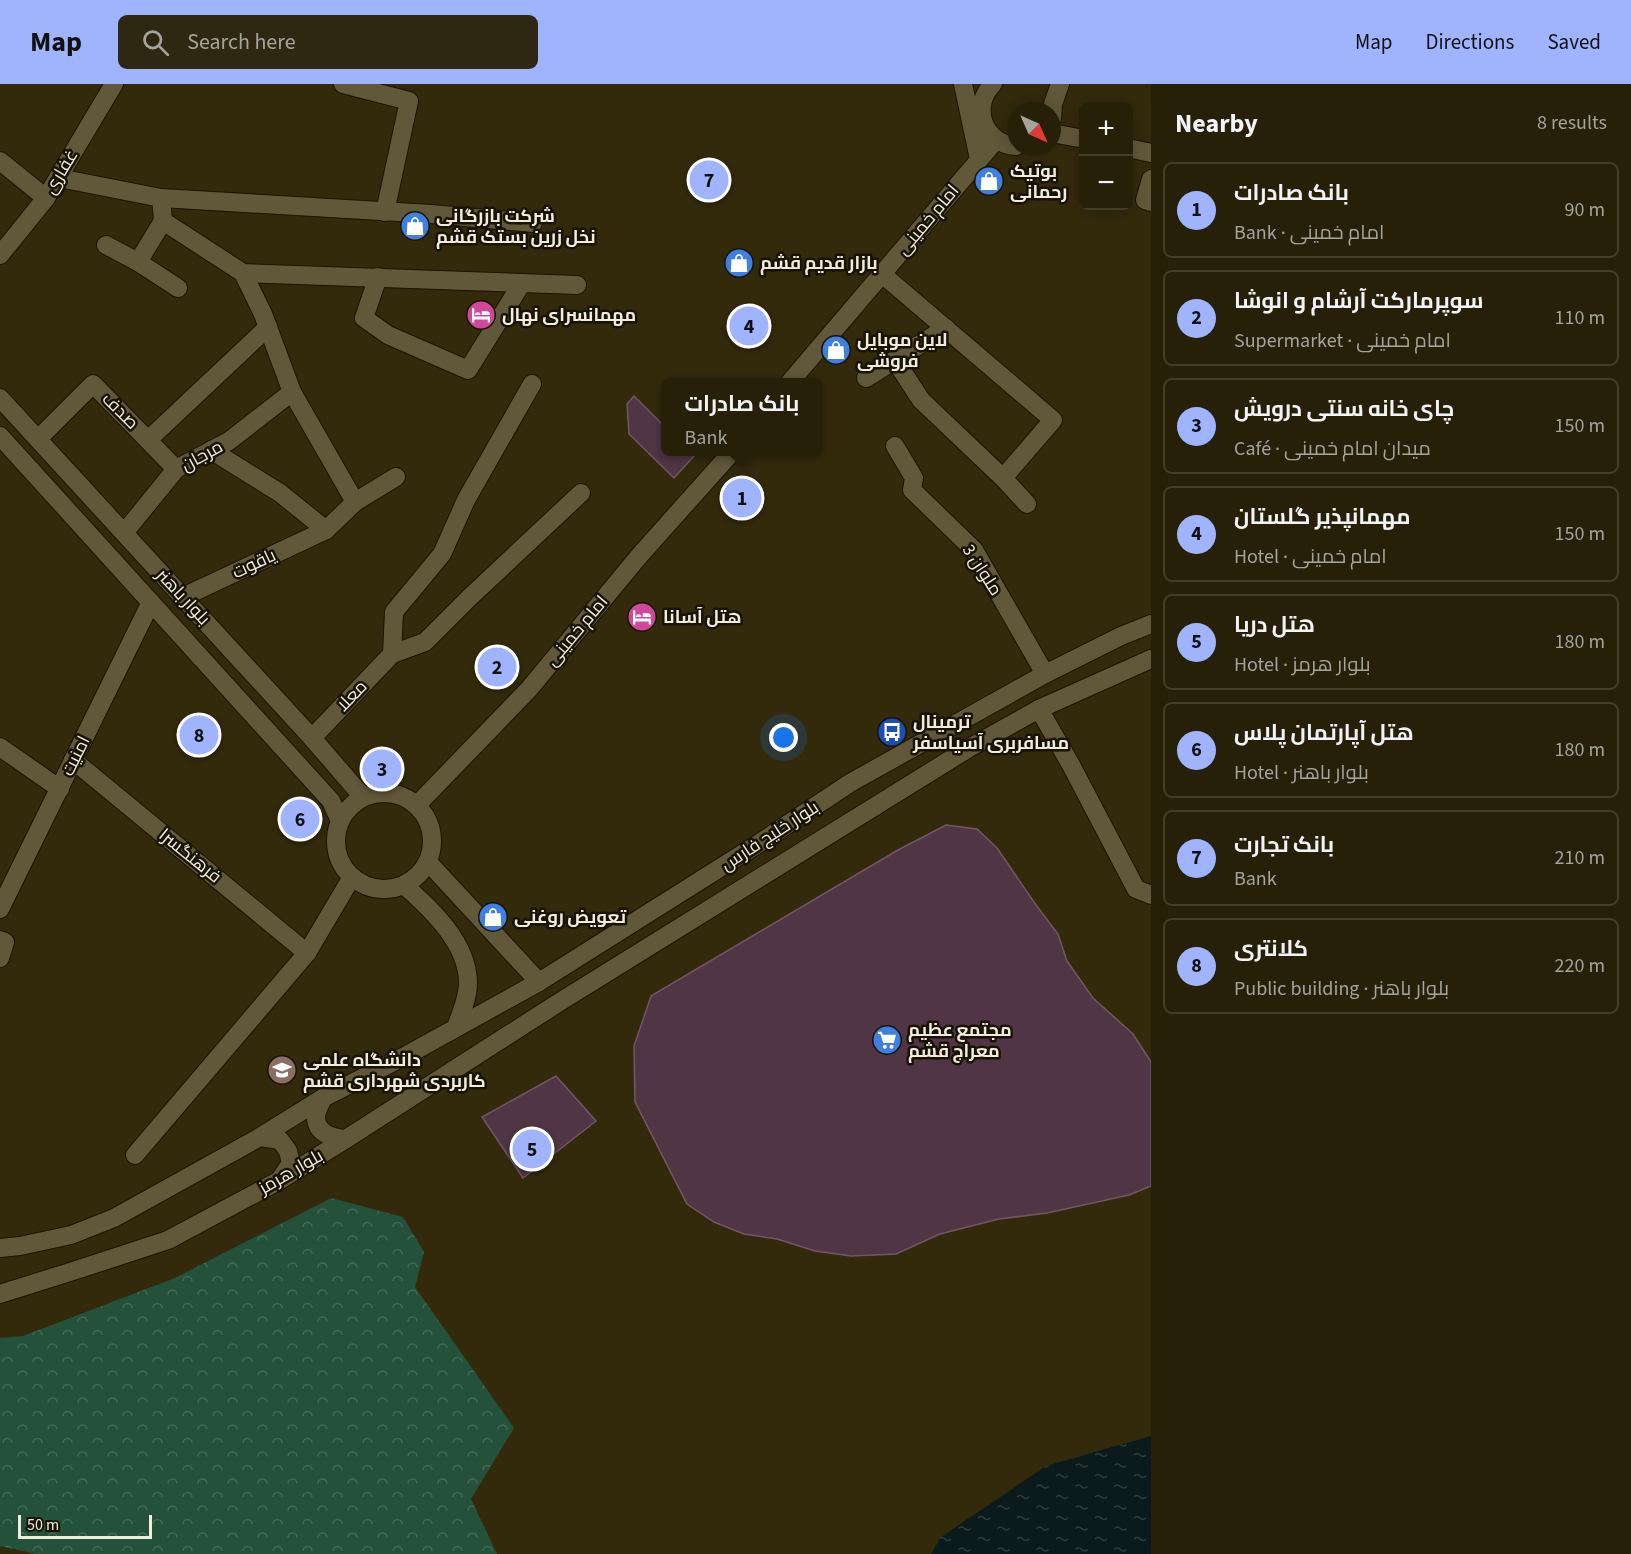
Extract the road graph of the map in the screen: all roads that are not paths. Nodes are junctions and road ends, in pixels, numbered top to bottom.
1 (114, 84) edge
2 (343, 84) edge
3 (963, 84) edge
4 (993, 84) edge
5 (1058, 87) edge
6 (1054, 102) edge
7 (1061, 135) edge
8 (1079, 138) edge
9 (996, 140) junction
10 (1007, 144) edge
11 (1133, 149) edge
12 (1151, 153) edge
13 (979, 159) junction
14 (0, 161) edge
15 (59, 178) junction
16 (1151, 179) edge
17 (46, 198) junction
18 (161, 198) junction
19 (1151, 202) edge
20 (385, 212) junction
21 (163, 221) junction
22 (533, 223) dead end
23 (106, 245) dead end
24 (0, 255) edge
25 (138, 262) junction
26 (243, 273) junction
27 (882, 274) junction
28 (378, 278) junction
29 (522, 283) junction
30 (577, 285) dead end
31 (178, 288) dead end
32 (268, 327) junction
33 (946, 328) junction
34 (895, 360) junction
35 (793, 378) edge
36 (866, 378) dead end
37 (532, 384) dead end
38 (292, 392) junction
39 (0, 398) edge
40 (0, 436) edge
41 (38, 439) junction
42 (148, 440) junction
43 (896, 446) dead end
44 (211, 450) junction
45 (728, 456) edge
46 (176, 469) junction
47 (396, 477) dead end
48 (1003, 478) junction
49 (581, 493) dead end
50 (355, 502) junction
51 (1027, 504) dead end
52 (326, 530) junction
53 (124, 533) junction
54 (183, 597) junction
55 (151, 602) junction
56 (1151, 624) edge
57 (392, 654) junction
58 (1151, 659) edge
59 (1045, 674) junction
60 (1039, 709) junction
61 (312, 738) junction
62 (0, 747) edge
63 (73, 760) junction
64 (60, 789) junction
65 (363, 797) junction
66 (417, 805) junction
67 (340, 821) junction
68 (428, 862) junction
69 (352, 877) junction
70 (404, 885) junction
71 (1151, 895) edge
72 (0, 909) edge
73 (0, 940) edge
74 (307, 953) junction
75 (0, 957) edge
76 (539, 982) junction
77 (558, 1003) joint
78 (456, 1027) junction
79 (323, 1098) junction
80 (260, 1137) junction
81 (346, 1139) junction
82 (135, 1155) dead end
83 (280, 1180) junction
84 (0, 1248) edge
85 (0, 1294) edge

1 - 15 street, غفاری
2 - 20 street
3 - 13 street
4 - 9 street
5 - 6 street
7 - 8 street
9 - 10 street
9 - 13 street, امام خمینی
11 - 12 street
13 - 27 street, امام خمینی
14 - 17 street
15 - 17 street, غفاری
15 - 18 street
16 - 19 street
17 - 24 street, غفاری
18 - 20 street
18 - 21 street
20 - 22 street
21 - 25 street
21 - 26 street
23 - 25 street
25 - 31 street
26 - 28 street
26 - 32 street
27 - 33 street
27 - 35 street, امام خمینی
28 - 29 street
28 - 29 street
29 - 30 street
32 - 38 street
32 - 42 street
33 - 34 street
33 - 48 street
34 - 36 street
34 - 48 street
37 - 57 street
38 - 44 street, مرجان
38 - 50 street
39 - 41 street, بلوار باهنر
40 - 55 street, بلوار باهنر
41 - 42 street, صدف
41 - 53 street, بلوار باهنر
42 - 46 street, صدف
43 - 59 street, ملوان 3
44 - 46 street, مرجان
44 - 52 street
45 - 66 street, امام خمینی
46 - 53 street, مرجان
47 - 50 street, یاقوت
48 - 51 street
49 - 57 street
50 - 52 street, یاقوت
52 - 54 street, یاقوت
53 - 54 street, بلوار باهنر
54 - 61 street, بلوار باهنر
55 - 63 street, امنیت
55 - 67 street, بلوار باهنر
56 - 59 street, بلوار خلیج فارس
57 - 61 street, معلا
58 - 60 street, بلوار خلیج فارس
59 - 76 street, بلوار خلیج فارس
60 - 71 street
60 - 77 street, بلوار خلیج فارس
61 - 65 street, بلوار باهنر
62 - 64 street
63 - 64 street, امنیت
63 - 74 street, فرهنگسرا
64 - 72 street, امنیت
65 - 66 street
65 - 67 street
66 - 68 street
67 - 69 street
68 - 70 street
68 - 76 street
69 - 70 street
69 - 74 street
70 - 78 street
73 - 75 street
74 - 82 street
76 - 78 street, بلوار خلیج فارس
77 - 81 street, بلوار هرمز
78 - 79 street
79 - 80 street
79 - 81 street
80 - 83 street
80 - 84 street
81 - 83 street, بلوار هرمز
83 - 85 street, بلوار هرمز

